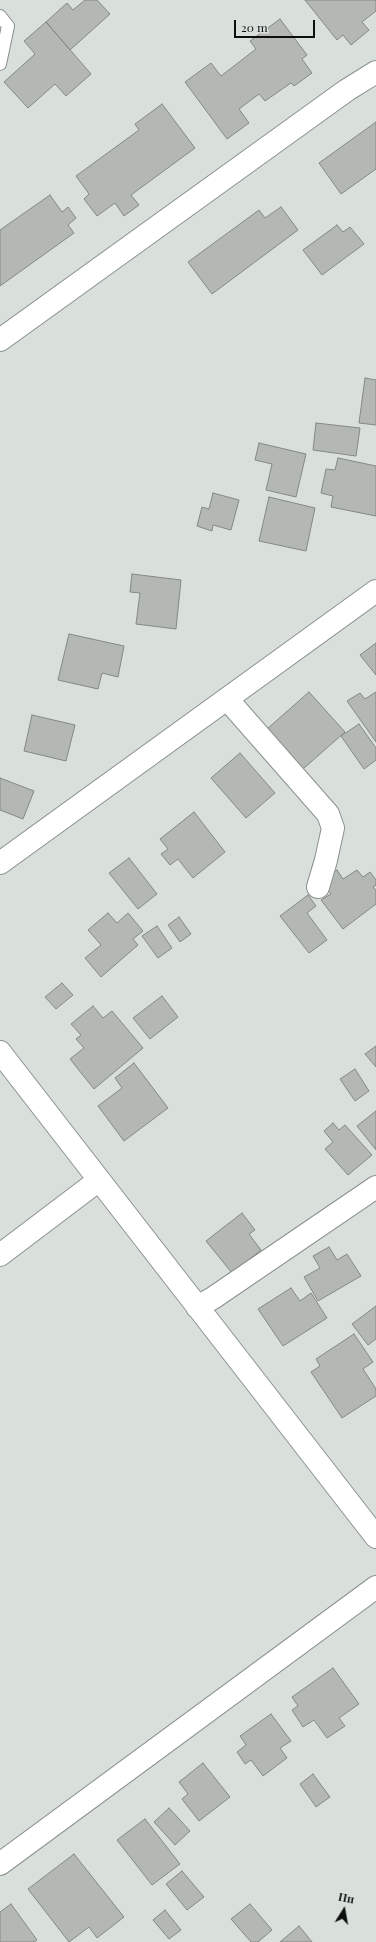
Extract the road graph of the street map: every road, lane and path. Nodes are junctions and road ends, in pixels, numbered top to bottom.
1 (0, 16) edge
2 (0, 64) edge
3 (376, 72) edge
4 (0, 340) edge
5 (376, 591) edge
6 (227, 699) junction
7 (0, 863) edge
8 (318, 887) dead end
9 (0, 1052) edge
10 (99, 1180) junction
11 (376, 1187) edge
12 (0, 1255) edge
13 (197, 1307) junction
14 (376, 1537) edge
15 (376, 1587) edge
16 (0, 1864) edge

1 - 2 lane
3 - 4 street
5 - 6 street
6 - 7 street
6 - 8 street
9 - 10 street
10 - 12 street
10 - 13 street
11 - 13 street
13 - 14 street
15 - 16 street

